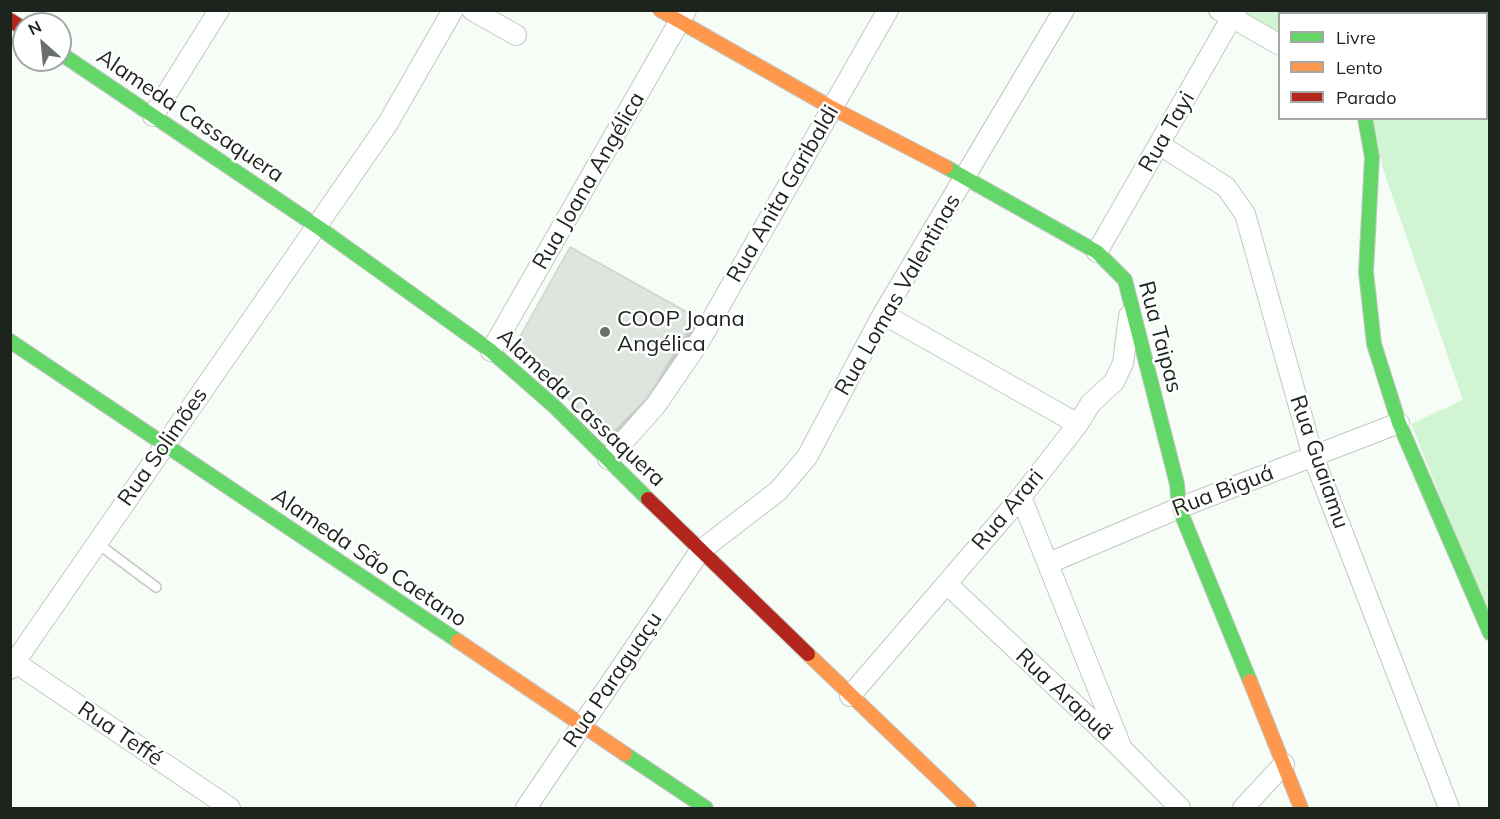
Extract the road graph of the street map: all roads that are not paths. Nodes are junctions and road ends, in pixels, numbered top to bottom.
1 (219, 10) edge
2 (453, 10) edge
3 (472, 10) edge
4 (660, 10) edge
5 (888, 10) edge
6 (1064, 10) edge
7 (1229, 13) edge
8 (683, 16) edge
9 (516, 35) dead end
10 (1278, 44) edge
11 (72, 61) edge
12 (832, 108) junction
13 (153, 116) junction
14 (1365, 120) edge
15 (1160, 145) junction
16 (966, 177) junction
17 (318, 227) junction
18 (1097, 252) junction
19 (1130, 307) junction
20 (884, 314) junction
21 (10, 341) edge
22 (491, 351) junction
23 (1399, 423) junction
24 (1078, 424) junction
25 (164, 446) junction
26 (1313, 456) junction
27 (608, 459) junction
28 (1021, 497) junction
29 (1179, 508) junction
30 (97, 543) junction
31 (700, 551) junction
32 (1049, 563) junction
33 (947, 584) junction
34 (156, 587) dead end
35 (1490, 633) edge
36 (12, 663) edge
37 (850, 696) junction
38 (583, 726) junction
39 (1122, 749) junction
40 (1284, 764) junction
41 (230, 808) edge
42 (526, 808) edge
43 (706, 808) edge
44 (969, 808) edge
45 (1180, 808) edge
46 (1243, 808) edge
47 (1301, 808) edge
48 (1449, 808) edge

1 - 13 street
2 - 17 street, Rua Solimões
3 - 9 street
4 - 8 street, Rua Taipas
5 - 12 street, Rua Anita Garibaldi
6 - 16 street, Rua Lomas Valentinas
7 - 10 street
7 - 15 street, Rua Tayi
8 - 12 street, Rua Taipas
8 - 22 street, Rua Joana Angélica
11 - 13 street, Alameda Cassaquera
12 - 16 street, Rua Taipas
12 - 27 street, Rua Anita Garibaldi
13 - 17 street, Alameda Cassaquera
14 - 23 street
15 - 18 street, Rua Tayi
15 - 26 street, Rua Guaiamu
16 - 18 street, Rua Taipas
16 - 20 street, Rua Lomas Valentinas
17 - 22 street, Alameda Cassaquera
17 - 25 street, Rua Solimões
18 - 19 street, Rua Taipas
19 - 24 street, Rua Arari
19 - 29 street, Rua Taipas
20 - 24 street
20 - 31 street, Rua Lomas Valentinas
21 - 25 street, Alameda São Caetano
22 - 27 street, Alameda Cassaquera
23 - 26 street, Rua Biguá
23 - 35 street
24 - 28 street, Rua Arari
25 - 30 street, Rua Solimões
25 - 38 street, Alameda São Caetano
26 - 29 street, Rua Biguá
26 - 48 street, Rua Guaiamu
27 - 31 street, Alameda Cassaquera
28 - 32 street
28 - 33 street, Rua Arari
29 - 32 street, Rua Biguá
29 - 40 street, Rua Taipas
30 - 34 lane
30 - 36 street, Rua Solimões
31 - 37 street, Alameda Cassaquera
31 - 38 street, Rua Paraguaçu
32 - 39 street
33 - 37 street, Rua Arari
33 - 39 street, Rua Arapuã
36 - 41 street, Rua Teffé
37 - 44 street, Alameda Cassaquera
38 - 42 street, Rua Paraguaçu
38 - 43 street, Alameda São Caetano
39 - 45 street, Rua Arapuã
40 - 46 street
40 - 47 street, Rua Taipas

